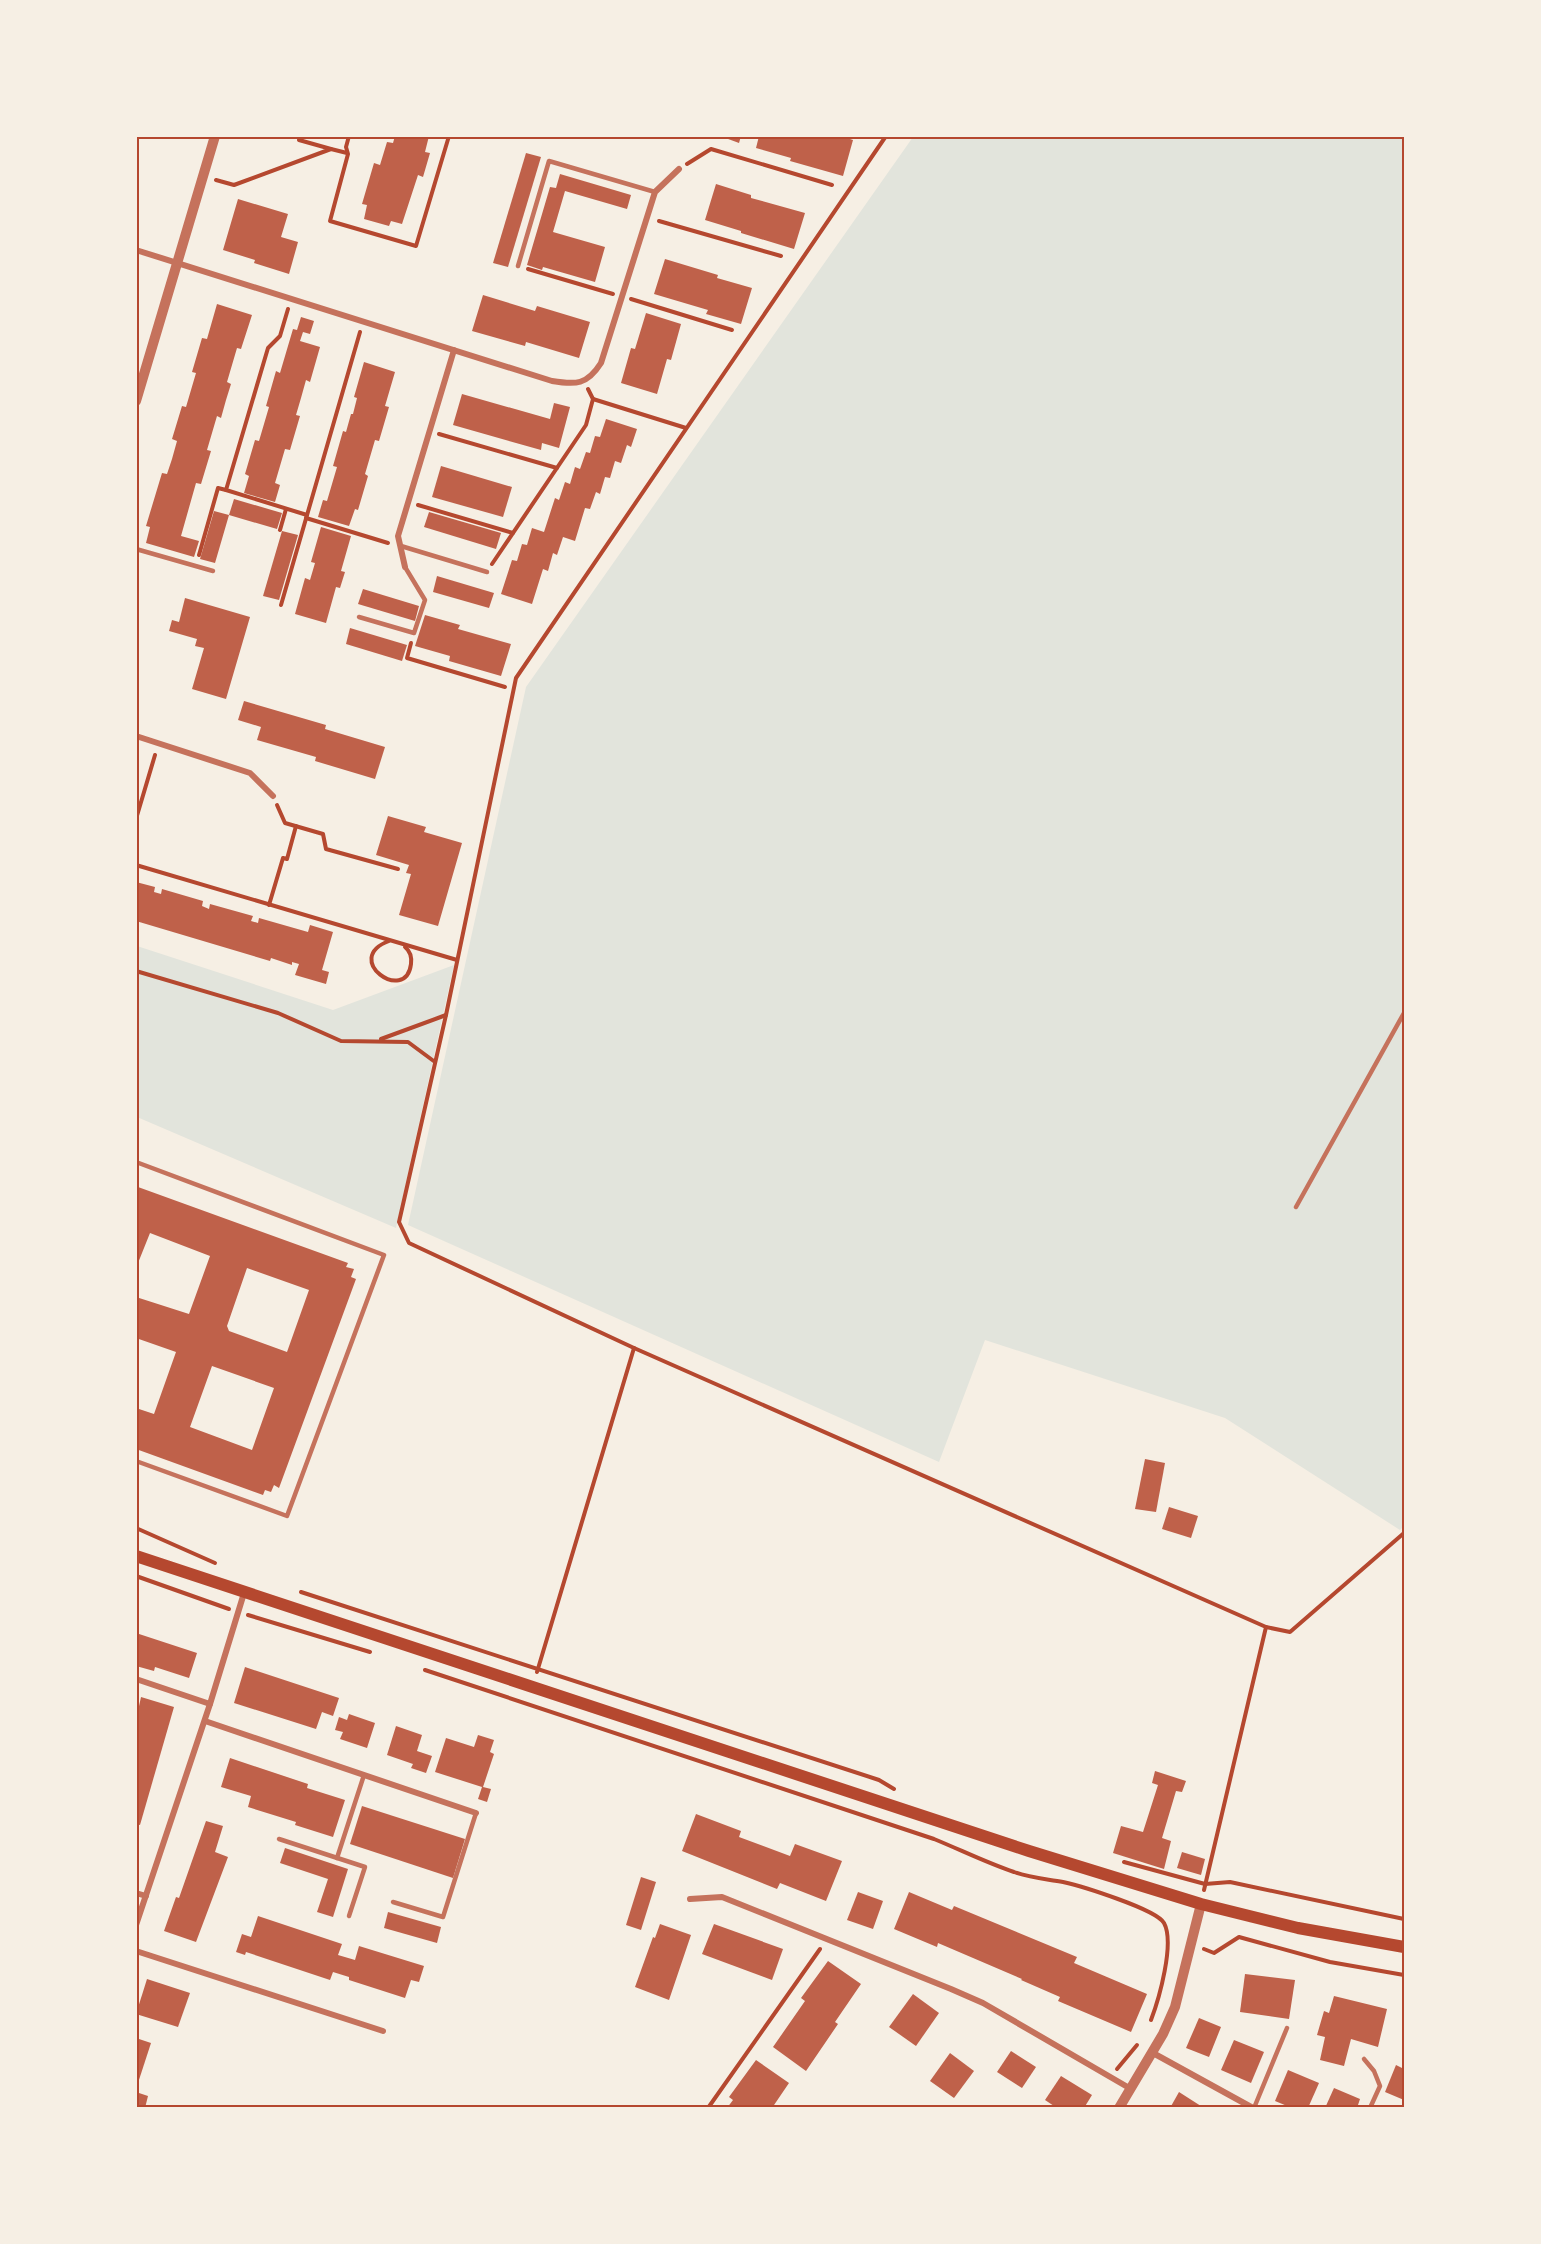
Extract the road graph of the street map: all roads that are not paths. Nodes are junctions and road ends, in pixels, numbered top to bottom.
1 (215, 136) edge
2 (679, 169) road end
3 (655, 192) junction
4 (136, 250) edge
5 (178, 262) junction
6 (518, 266) road end
7 (453, 350) junction
8 (136, 401) edge
9 (401, 546) junction
10 (136, 549) edge
11 (405, 567) joint
12 (213, 571) dead end
13 (487, 572) road end
14 (359, 617) dead end
15 (136, 736) edge
16 (273, 796) road end
17 (1404, 1013) edge
18 (136, 1162) edge
19 (1296, 1207) dead end
20 (136, 1461) edge
21 (136, 1556) edge
22 (244, 1593) junction
23 (136, 1679) edge
24 (210, 1704) junction
25 (205, 1721) junction
26 (364, 1775) junction
27 (476, 1813) joint
28 (279, 1839) dead end
29 (337, 1858) junction
30 (136, 1893) edge
31 (146, 1896) junction
32 (690, 1899) dead end
33 (393, 1902) dead end
34 (1201, 1904) junction
35 (349, 1917) dead end
36 (136, 1925) edge
37 (1404, 1947) edge
38 (136, 1952) edge
39 (1287, 2028) dead end
40 (383, 2031) dead end
41 (1153, 2053) junction
42 (1364, 2059) dead end
43 (1131, 2089) junction
44 (1119, 2108) edge
45 (1254, 2108) edge
46 (1370, 2108) edge

1 - 5 street
2 - 3 street
3 - 6 lane
3 - 7 street
4 - 5 street
5 - 7 street
5 - 8 street
7 - 9 street
9 - 11 street
9 - 13 lane
10 - 12 lane
11 - 14 lane
15 - 16 street
17 - 19 lane
18 - 20 lane
21 - 22 main road
22 - 24 street
22 - 34 main road
23 - 24 street
24 - 25 street
25 - 26 street
25 - 31 street
26 - 27 street
26 - 29 lane
27 - 33 lane
28 - 29 lane
29 - 35 lane
30 - 31 street
31 - 36 street
32 - 43 street
34 - 37 main road
34 - 41 street
38 - 40 street
39 - 45 lane
41 - 43 street
41 - 45 street
42 - 46 lane
43 - 44 street

